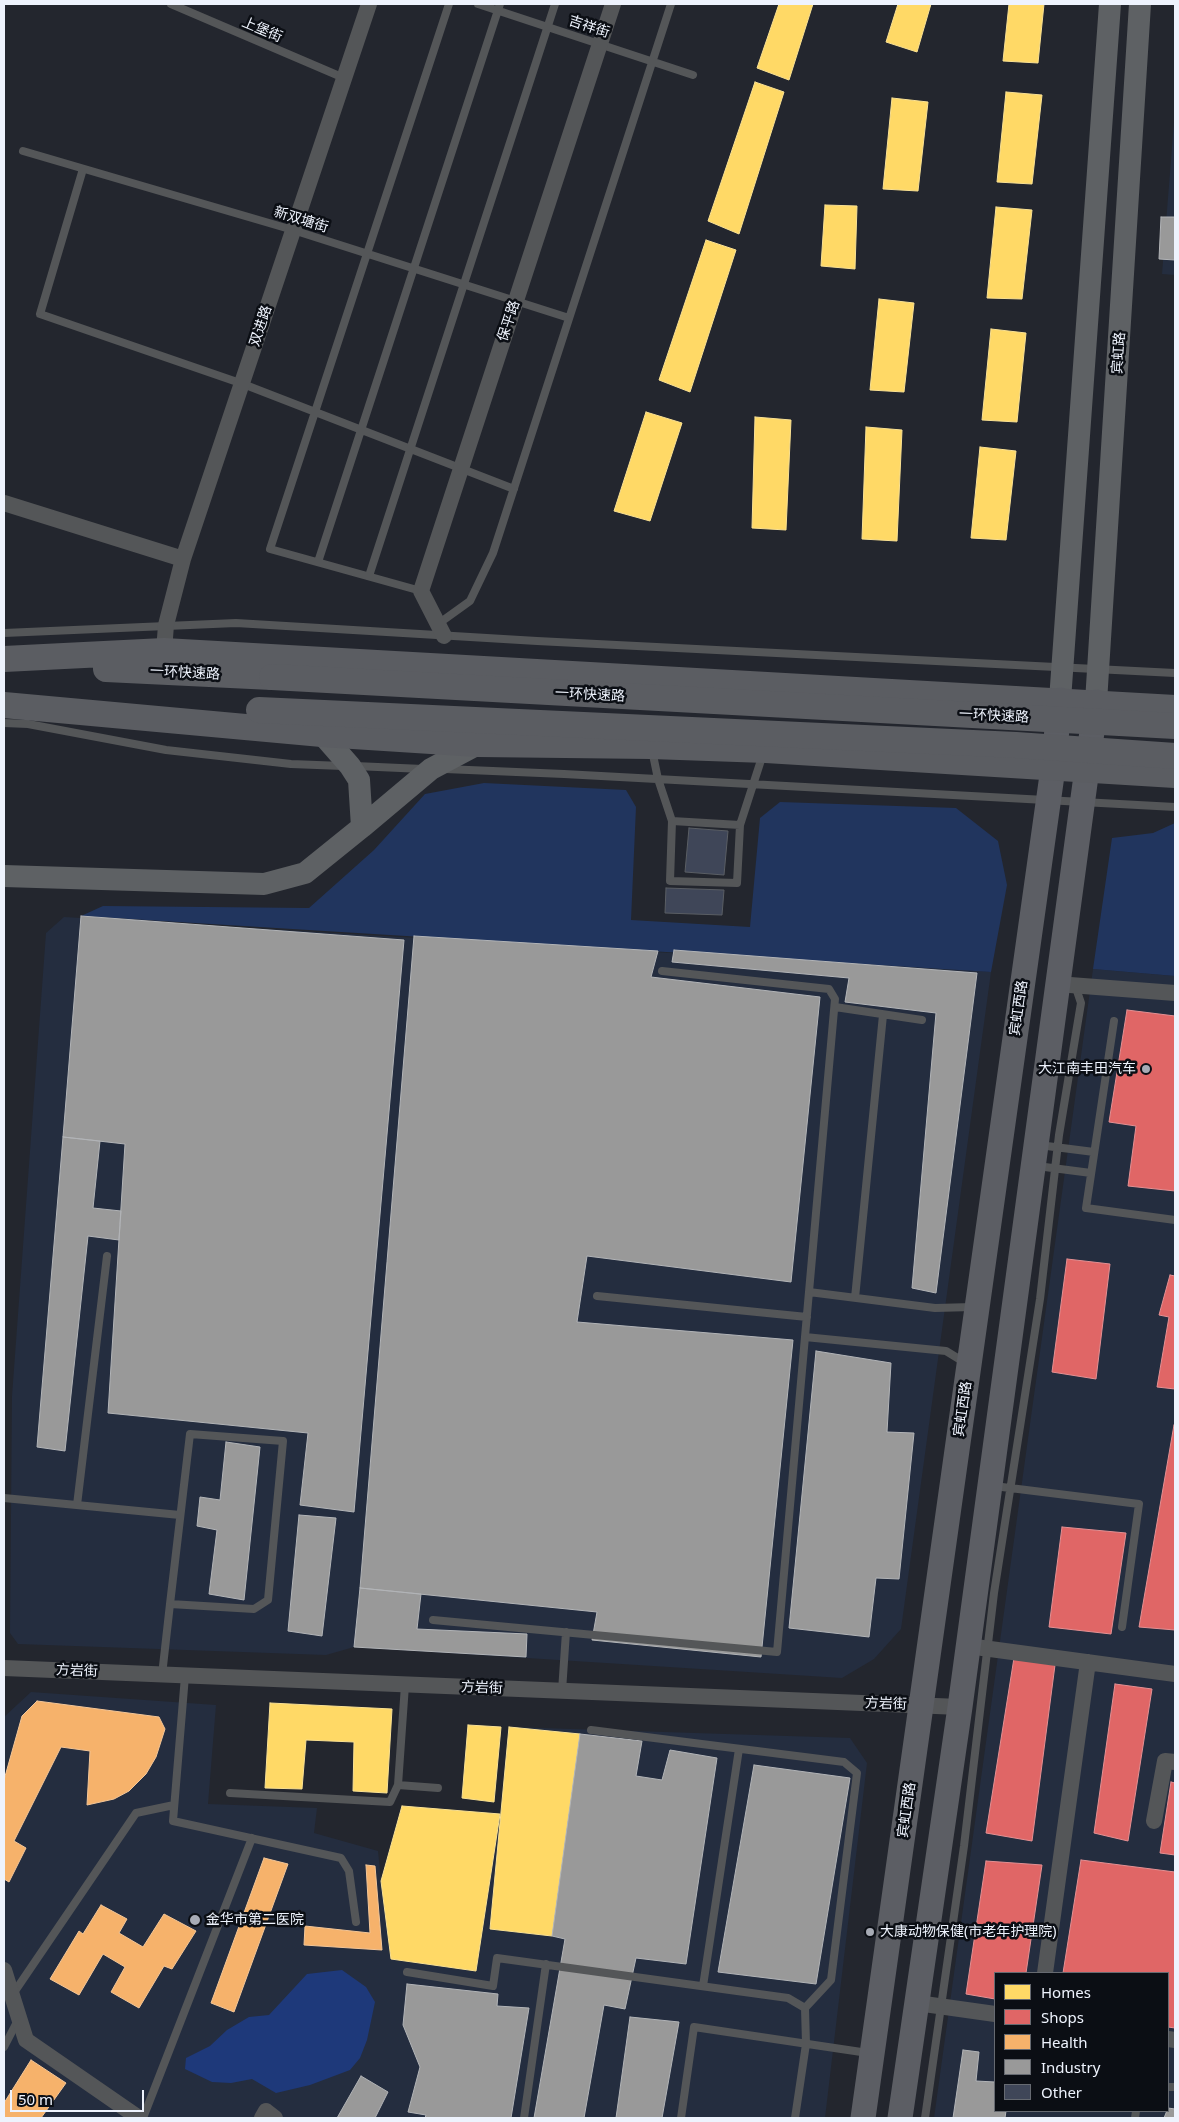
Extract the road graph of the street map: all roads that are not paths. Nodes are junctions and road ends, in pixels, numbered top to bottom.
1 (171, 4) edge
2 (369, 4) edge
3 (449, 4) edge
4 (478, 4) edge
5 (555, 4) edge
6 (613, 4) edge
7 (671, 4) edge
8 (1110, 4) edge
9 (1140, 4) edge
10 (499, 7) edge
11 (548, 27) junction
12 (600, 44) junction
13 (652, 61) junction
14 (693, 75) dead end
15 (344, 78) junction
16 (23, 151) dead end
17 (83, 168) junction
18 (293, 230) junction
19 (367, 254) junction
20 (413, 269) junction
21 (464, 285) junction
22 (516, 301) junction
23 (569, 318) junction
24 (243, 384) junction
25 (314, 413) junction
26 (360, 431) junction
27 (410, 450) junction
28 (461, 470) junction
29 (514, 489) junction
30 (4, 503) edge
31 (183, 559) junction
32 (318, 562) junction
33 (369, 576) junction
34 (421, 591) junction
35 (166, 625) junction
36 (441, 630) junction
37 (4, 633) edge
38 (164, 651) junction
39 (4, 659) edge
40 (4, 664) edge
41 (1063, 667) junction
42 (1098, 669) junction
43 (1175, 673) edge
44 (1060, 700) junction
45 (4, 701) edge
46 (1096, 702) junction
47 (4, 705) edge
48 (1175, 708) edge
49 (4, 723) edge
50 (1175, 726) edge
51 (322, 734) junction
52 (478, 744) junction
53 (651, 746) junction
54 (766, 750) junction
55 (1175, 756) edge
56 (350, 766) junction
57 (1053, 768) junction
58 (431, 769) junction
59 (1087, 770) junction
60 (1175, 775) edge
61 (658, 779) junction
62 (753, 784) junction
63 (1048, 801) junction
64 (1081, 802) junction
65 (1175, 807) edge
66 (672, 821) junction
67 (740, 825) junction
68 (362, 827) junction
69 (4, 876) edge
70 (662, 971) dead end
71 (1066, 984) junction
72 (1175, 993) edge
73 (835, 1007) junction
74 (883, 1015) junction
75 (922, 1020) dead end
76 (1114, 1021) dead end
77 (1094, 1152) junction
78 (1045, 1157) junction
79 (1091, 1173) junction
80 (1175, 1220) edge
81 (107, 1256) dead end
82 (809, 1292) junction
83 (597, 1296) dead end
84 (855, 1298) junction
85 (978, 1307) junction
86 (807, 1316) junction
87 (805, 1337) junction
88 (970, 1366) junction
89 (1000, 1486) junction
90 (4, 1498) edge
91 (77, 1505) junction
92 (180, 1515) junction
93 (170, 1604) junction
94 (433, 1620) dead end
95 (1122, 1627) dead end
96 (566, 1632) junction
97 (978, 1647) junction
98 (1088, 1662) junction
99 (4, 1668) edge
100 (1175, 1674) edge
101 (162, 1675) junction
102 (185, 1676) junction
103 (405, 1685) junction
104 (562, 1691) junction
105 (922, 1706) junction
106 (960, 1707) junction
107 (591, 1730) dead end
108 (739, 1749) junction
109 (1175, 1762) edge
110 (398, 1785) junction
111 (438, 1788) dead end
112 (230, 1793) dead end
113 (174, 1805) junction
114 (1154, 1821) dead end
115 (252, 1838) junction
116 (356, 1922) dead end
117 (546, 1964) junction
118 (4, 1970) edge
119 (407, 1972) dead end
120 (1045, 1972) edge
121 (703, 1986) junction
122 (13, 1994) junction
123 (917, 2003) junction
124 (941, 2006) junction
125 (805, 2008) junction
126 (994, 2014) edge
127 (19, 2016) junction
128 (806, 2044) junction
129 (4, 2047) edge
130 (872, 2054) junction
131 (141, 2118) edge
132 (262, 2118) edge
133 (275, 2118) edge
134 (524, 2118) edge
135 (681, 2118) edge
136 (795, 2118) edge
137 (863, 2118) edge
138 (900, 2118) edge
139 (925, 2118) edge

1 - 15 lane, 上堡街
2 - 15 street, 双进路
3 - 19 lane
4 - 10 lane, 吉祥街
5 - 11 lane
6 - 12 street, 保平路
7 - 13 lane
8 - 41 main road
9 - 42 main road, 宾虹路
10 - 11 lane, 吉祥街
10 - 20 lane
11 - 12 lane, 吉祥街
11 - 21 lane
12 - 13 lane, 吉祥街
12 - 22 street, 保平路
13 - 14 lane, 吉祥街
13 - 23 lane
15 - 18 street, 双进路
16 - 17 lane, 新双塘街
17 - 18 lane, 新双塘街
17 - 24 lane
18 - 19 lane, 新双塘街
18 - 24 street, 双进路
19 - 20 lane, 新双塘街
19 - 25 lane
20 - 21 lane, 新双塘街
20 - 26 lane
21 - 22 lane, 新双塘街
21 - 27 lane
22 - 23 lane, 新双塘街
22 - 28 street, 保平路
23 - 29 lane
24 - 25 lane
24 - 31 street, 双进路
25 - 26 lane
25 - 32 lane
26 - 27 lane
26 - 32 lane
27 - 28 lane
27 - 33 lane
28 - 29 lane
28 - 34 street, 保平路
29 - 36 lane
30 - 31 street
31 - 35 street, 双进路
32 - 33 lane
33 - 34 lane
34 - 36 street
35 - 36 lane
35 - 37 lane
35 - 38 street, 双进路
36 - 41 lane
38 - 39 highway
38 - 44 highway
40 - 50 highway, 一环快速路, bridge
41 - 42 lane
41 - 44 main road
42 - 43 lane
42 - 46 main road, 宾虹路
44 - 46 highway
44 - 57 main road, 宾虹西路
45 - 55 highway, 一环快速路, bridge
46 - 48 highway
46 - 59 main road
47 - 51 highway
49 - 56 lane
51 - 52 highway
51 - 56 main road
52 - 53 highway
52 - 58 main road
53 - 54 highway
53 - 61 lane
54 - 57 highway
54 - 62 lane
56 - 58 lane
56 - 68 main road
57 - 59 highway
57 - 63 main road, 宾虹西路
58 - 61 lane
58 - 68 main road
59 - 60 highway
59 - 64 main road
61 - 62 lane
61 - 66 lane
62 - 63 lane
62 - 67 lane
63 - 64 lane
63 - 85 main road, 宾虹西路
64 - 65 lane
64 - 71 main road
66 - 67 lane
66 - 67 lane
68 - 69 main road
70 - 73 lane
71 - 72 street
71 - 78 main road
73 - 74 lane
73 - 82 lane
74 - 75 lane
74 - 84 lane
76 - 77 lane
77 - 78 lane
77 - 79 lane
78 - 79 lane
78 - 89 main road
79 - 80 lane
81 - 91 lane
82 - 84 lane
82 - 86 lane
83 - 86 lane
84 - 85 lane
85 - 88 main road, 宾虹西路
86 - 87 lane
87 - 88 lane
87 - 96 lane
88 - 105 main road, 宾虹西路
89 - 95 lane
89 - 97 main road
90 - 91 lane
91 - 92 lane
92 - 93 lane
92 - 93 lane
93 - 101 lane
94 - 96 lane
96 - 104 lane
97 - 98 street
97 - 106 main road
97 - 124 lane
98 - 100 street
98 - 120 street
99 - 101 street, 方岩街
101 - 102 street, 方岩街
102 - 103 street, 方岩街
102 - 113 lane
103 - 104 street, 方岩街
103 - 110 lane
104 - 105 street, 方岩街
105 - 106 street, 方岩街
105 - 130 main road, 宾虹西路
106 - 123 main road
107 - 108 lane
108 - 121 lane
108 - 125 lane
109 - 114 street
110 - 111 lane
110 - 112 lane
113 - 115 lane
113 - 122 lane
115 - 116 lane
115 - 131 lane
117 - 119 lane
117 - 121 lane
117 - 134 lane
118 - 122 street
121 - 125 lane
122 - 127 street
123 - 124 street
123 - 138 main road
124 - 126 street
124 - 139 lane
125 - 128 lane
127 - 129 lane
127 - 131 street
128 - 130 lane
128 - 135 lane
128 - 136 lane
130 - 137 main road, 宾虹西路
132 - 133 street

